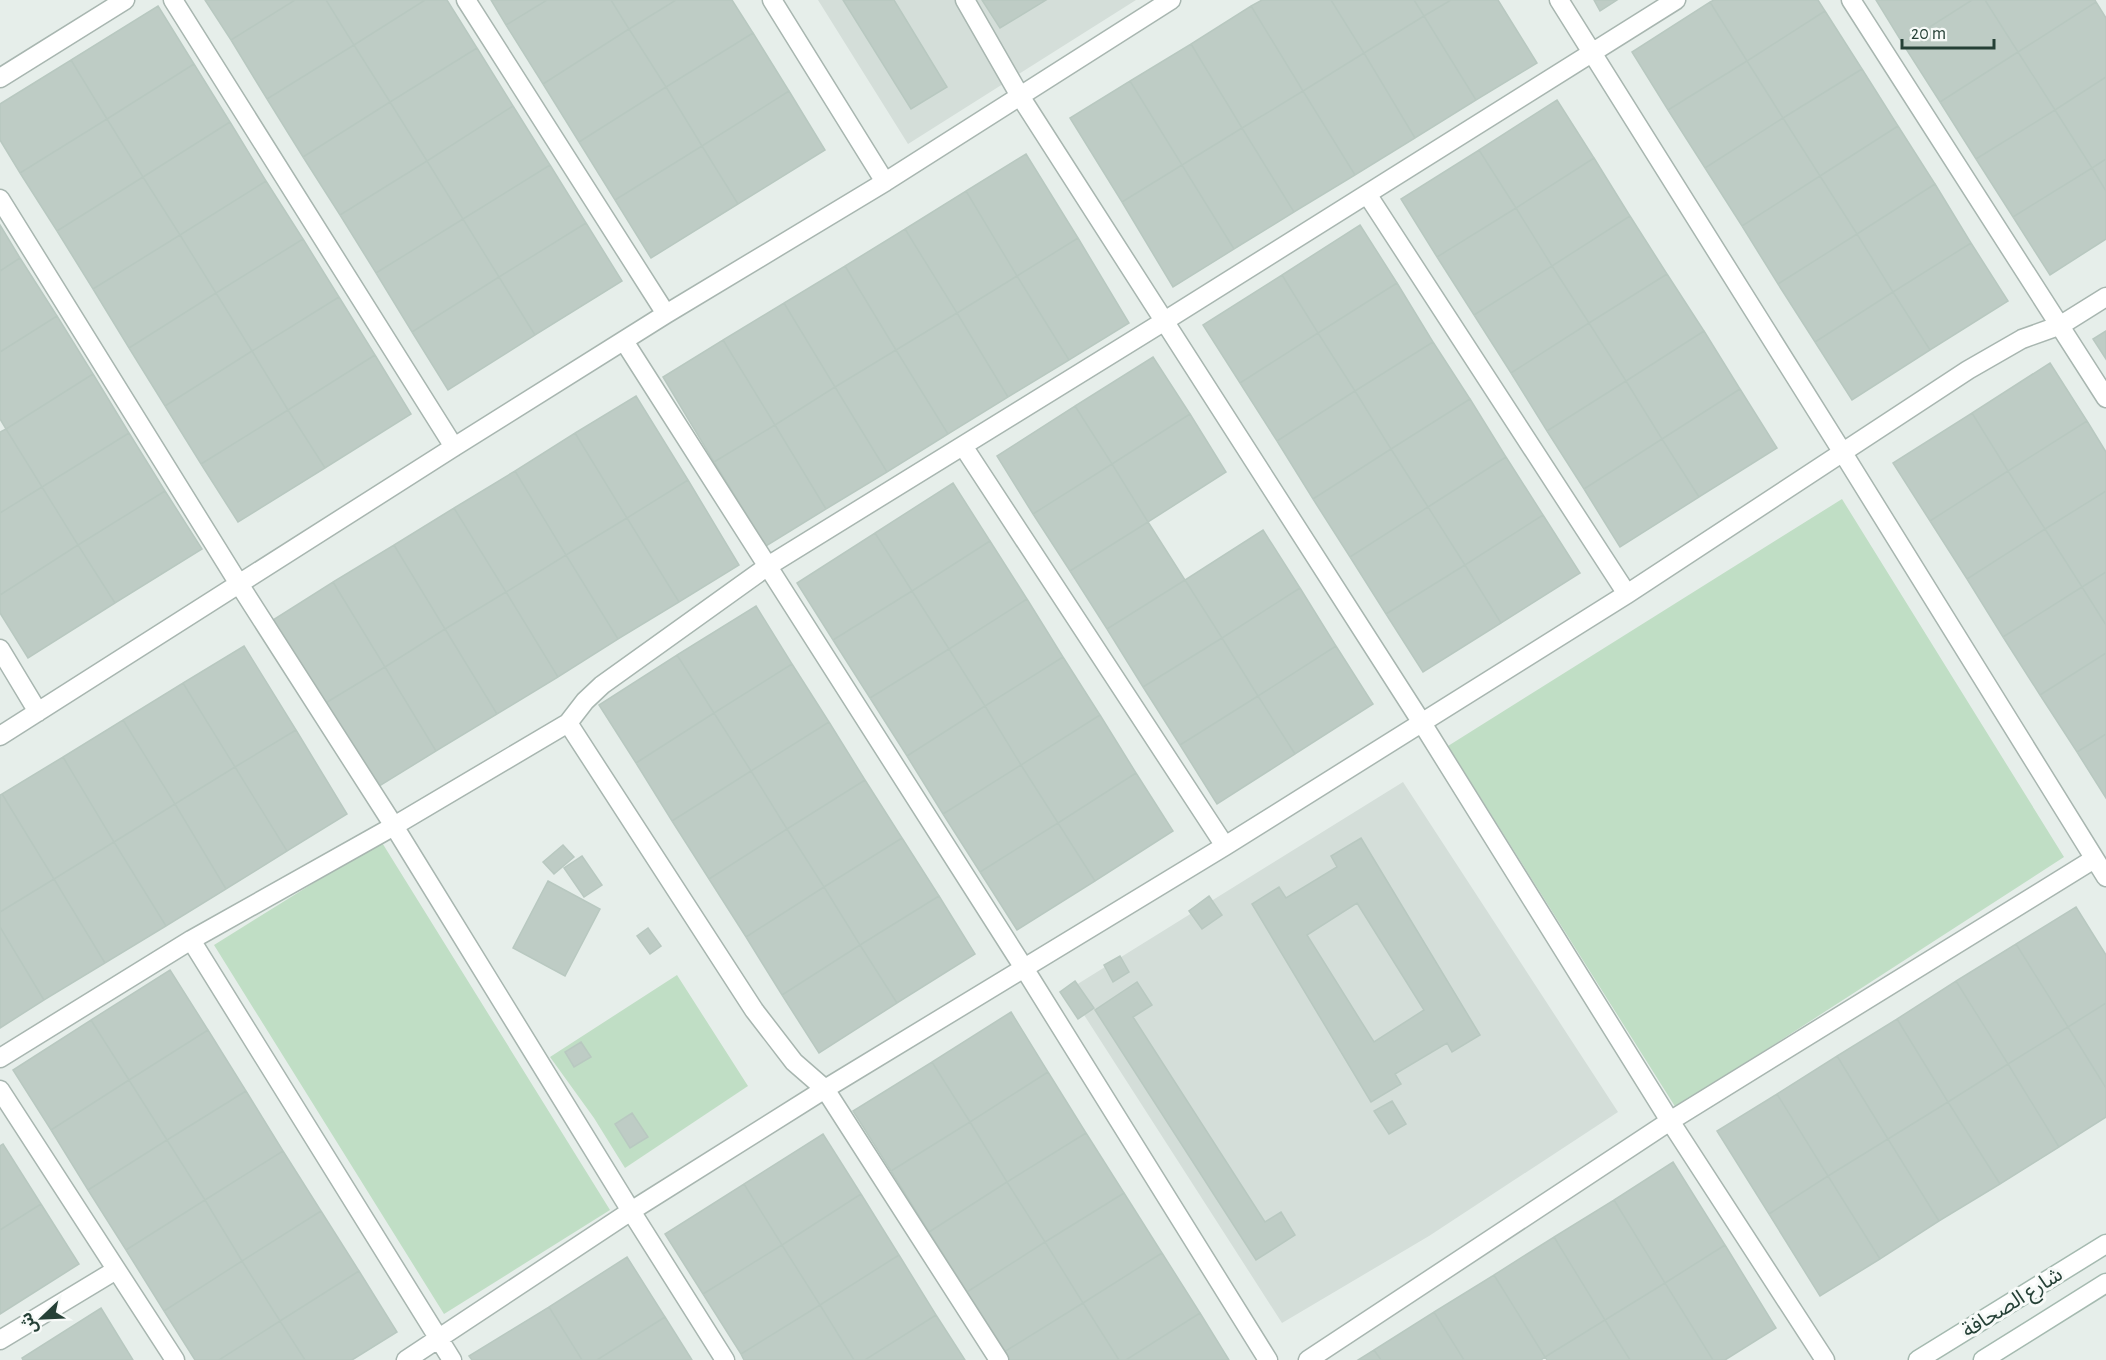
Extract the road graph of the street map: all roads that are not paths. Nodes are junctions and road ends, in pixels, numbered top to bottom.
1 (125, 0) edge
2 (173, 0) edge
3 (466, 0) edge
4 (772, 0) edge
5 (965, 0) edge
6 (1171, 0) edge
7 (1559, 0) edge
8 (1676, 0) edge
9 (1851, 0) edge
10 (1592, 53) junction
11 (0, 78) edge
12 (1020, 96) junction
13 (885, 182) junction
14 (1367, 194) junction
15 (0, 199) edge
16 (2106, 297) edge
17 (666, 314) junction
18 (1163, 322) junction
19 (2061, 325) junction
20 (624, 341) junction
21 (2106, 398) edge
22 (963, 446) junction
23 (454, 447) junction
24 (1843, 453) junction
25 (768, 566) junction
26 (239, 584) junction
27 (1627, 594) junction
28 (0, 649) edge
29 (38, 712) junction
30 (568, 723) junction
31 (1422, 723) junction
32 (0, 736) edge
33 (394, 826) junction
34 (1225, 846) junction
35 (2101, 866) edge
36 (191, 940) junction
37 (1024, 968) junction
38 (0, 1058) edge
39 (825, 1089) junction
40 (0, 1090) edge
41 (1670, 1121) junction
42 (631, 1211) junction
43 (2106, 1244) edge
44 (116, 1270) junction
45 (2106, 1282) edge
46 (440, 1339) junction
47 (0, 1340) edge
48 (175, 1360) edge
49 (406, 1360) edge
50 (452, 1360) edge
51 (725, 1360) edge
52 (999, 1360) edge
53 (1268, 1360) edge
54 (1308, 1360) edge
55 (1825, 1360) edge
56 (1918, 1360) edge
57 (1983, 1360) edge

1 - 11 street
2 - 23 street
3 - 17 street
4 - 13 street
5 - 12 street
6 - 12 street
7 - 10 street
8 - 10 street
9 - 19 street
10 - 14 street
10 - 24 street
12 - 13 street
12 - 18 street
13 - 17 street
14 - 18 street
14 - 27 street
15 - 26 street
16 - 19 street
17 - 20 street
18 - 22 street
18 - 31 street
19 - 21 street
19 - 24 street
20 - 23 street
20 - 25 street
22 - 25 street
22 - 34 street
23 - 26 street
24 - 27 street
24 - 35 street
25 - 30 street
25 - 37 street
26 - 29 street
26 - 33 street
27 - 31 street
28 - 29 street
29 - 32 street
30 - 33 street
30 - 39 street
31 - 34 street
31 - 41 street
33 - 36 street
33 - 42 street
34 - 37 street
35 - 41 street
36 - 38 street
36 - 46 street
37 - 39 street
37 - 53 street
39 - 42 street
39 - 52 street
40 - 44 street
41 - 54 street
41 - 55 street
42 - 46 street
42 - 51 street
43 - 56 street, شارع الصحافة
44 - 47 street
44 - 48 street
45 - 57 street, شارع الصحافة
46 - 49 street
46 - 50 street

